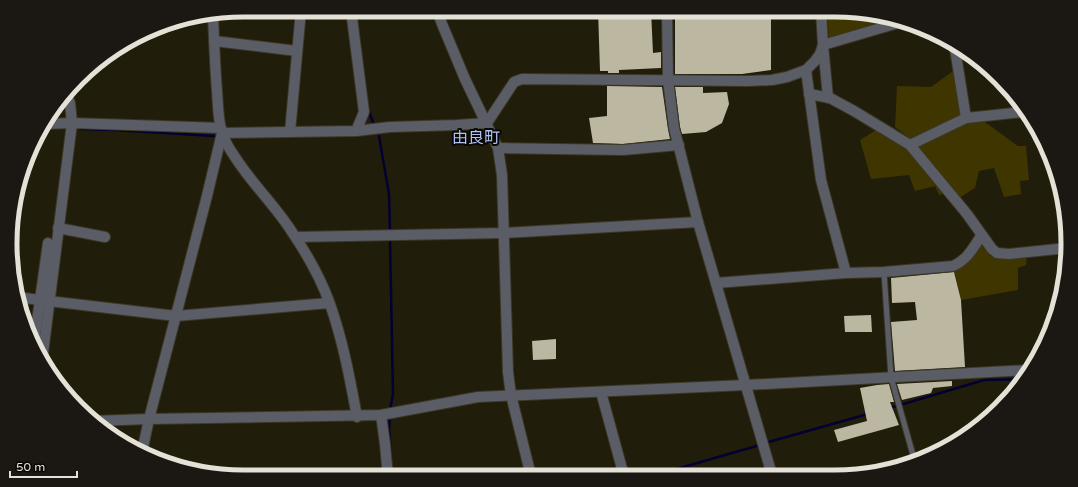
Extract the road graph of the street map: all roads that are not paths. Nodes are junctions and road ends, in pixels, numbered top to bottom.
1 (300, 17) edge
2 (353, 17) edge
3 (440, 17) edge
4 (667, 17) edge
5 (821, 17) edge
6 (213, 19) edge
7 (891, 24) edge
8 (214, 41) junction
9 (823, 46) junction
10 (297, 51) junction
11 (955, 52) edge
12 (806, 70) junction
13 (668, 80) junction
14 (809, 94) junction
15 (828, 98) junction
16 (69, 100) edge
17 (1019, 112) edge
18 (966, 118) junction
19 (72, 123) junction
20 (487, 123) junction
21 (51, 124) edge
22 (222, 131) junction
23 (290, 132) junction
24 (356, 132) junction
25 (679, 145) junction
26 (910, 145) junction
27 (498, 148) junction
28 (698, 222) junction
29 (58, 228) junction
30 (503, 233) junction
31 (981, 236) junction
32 (105, 237) dead end
33 (296, 237) junction
34 (48, 243) dead end
35 (1061, 249) edge
36 (884, 272) junction
37 (846, 273) junction
38 (716, 283) junction
39 (24, 298) edge
40 (45, 300) junction
41 (329, 303) junction
42 (176, 316) junction
43 (36, 335) edge
44 (43, 349) edge
45 (1022, 370) edge
46 (891, 377) junction
47 (746, 385) junction
48 (601, 392) junction
49 (511, 395) junction
50 (357, 416) junction
51 (380, 416) junction
52 (149, 419) junction
53 (103, 421) edge
54 (143, 447) edge
55 (913, 456) edge
56 (387, 470) edge
57 (530, 470) edge
58 (622, 470) edge
59 (771, 470) edge

1 - 10 street
2 - 24 street
3 - 20 street
4 - 13 street
5 - 9 street
6 - 8 street
7 - 9 street
8 - 10 street
8 - 22 street
9 - 12 street
9 - 15 street
10 - 23 street
11 - 18 street
12 - 13 street
12 - 14 street
13 - 20 street
13 - 25 street
14 - 15 street
14 - 37 street
15 - 26 street
16 - 19 street
17 - 18 street
18 - 26 street
19 - 21 street
19 - 22 street
19 - 29 street
20 - 24 street
20 - 27 street
22 - 23 street
22 - 33 street
22 - 42 street
23 - 24 street
25 - 27 street
25 - 28 street
26 - 31 street
27 - 30 street
28 - 30 street
28 - 38 street
29 - 32 street
29 - 40 street
30 - 33 street
30 - 49 street
31 - 35 street
31 - 36 street
33 - 41 street
34 - 40 street
36 - 37 street
36 - 46 lane
37 - 38 street
38 - 47 street
39 - 40 street
40 - 42 street
40 - 43 street
40 - 44 street
41 - 42 street
41 - 50 street
42 - 52 street
45 - 46 street
46 - 47 street
46 - 55 lane
47 - 48 street
47 - 59 street
48 - 49 street
48 - 58 street
49 - 51 street
49 - 57 street
50 - 51 street
50 - 52 street
51 - 56 street
52 - 53 street
52 - 54 street

